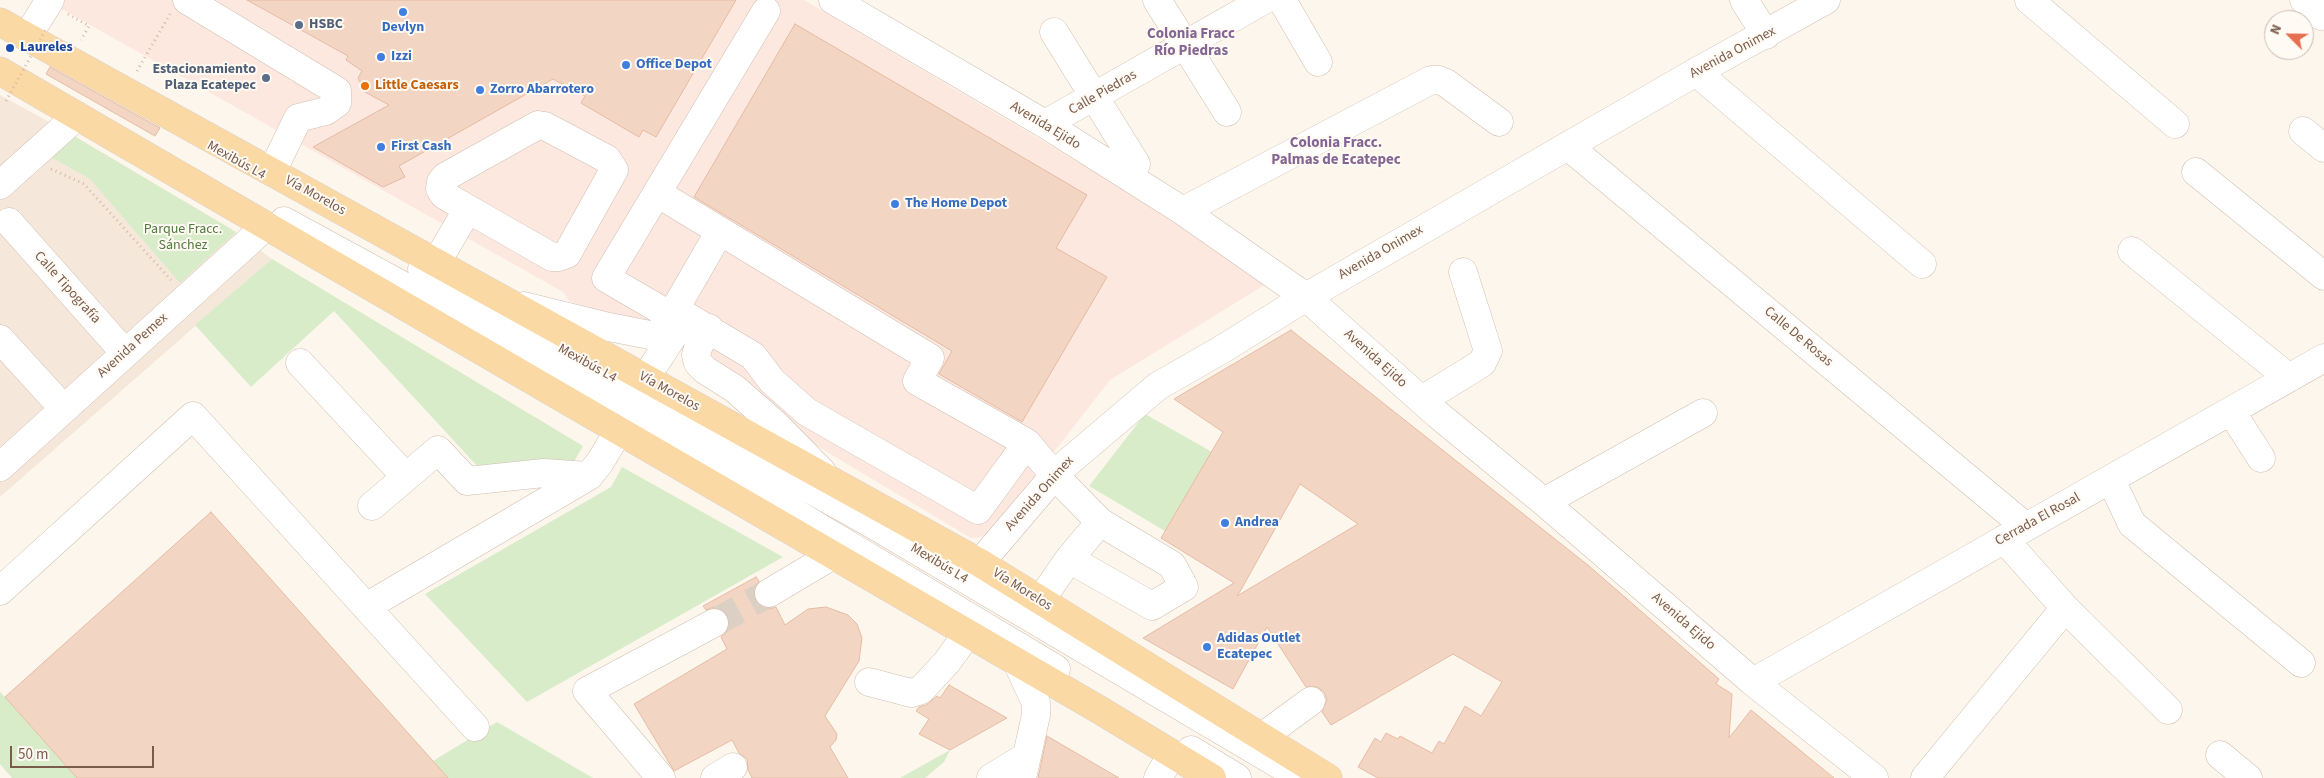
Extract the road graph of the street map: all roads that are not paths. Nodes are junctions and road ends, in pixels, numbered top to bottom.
1 (50, 0) edge
2 (833, 0) edge
3 (1157, 0) edge
4 (1264, 0) edge
5 (1282, 0) edge
6 (1744, 0) edge
7 (1826, 0) edge
8 (2029, 0) edge
9 (180, 4) edge
10 (766, 11) dead end
11 (0, 22) edge
12 (0, 28) edge
13 (1054, 32) dead end
14 (37, 33) junction
15 (1766, 35) junction
16 (1186, 45) junction
17 (0, 60) edge
18 (1318, 62) dead end
19 (0, 72) edge
20 (1696, 72) junction
21 (1095, 97) junction
22 (1227, 112) dead end
23 (77, 116) junction
24 (1499, 122) dead end
25 (1045, 124) junction
26 (2175, 124) dead end
27 (2303, 131) dead end
28 (1568, 147) junction
29 (2324, 148) edge
30 (1136, 164) dead end
31 (272, 172) junction
32 (2196, 172) dead end
33 (0, 185) edge
34 (657, 193) junction
35 (468, 209) junction
36 (1183, 211) junction
37 (9, 222) dead end
38 (266, 226) junction
39 (726, 234) junction
40 (2132, 251) dead end
41 (436, 263) junction
42 (1922, 264) dead end
43 (1463, 272) dead end
44 (2324, 276) edge
45 (1306, 297) junction
46 (508, 303) junction
47 (677, 305) junction
48 (703, 325) junction
49 (0, 339) edge
50 (125, 353) junction
51 (2324, 358) edge
52 (300, 363) dead end
53 (2290, 378) junction
54 (1422, 400) junction
55 (634, 405) junction
56 (64, 409) junction
57 (2231, 411) junction
58 (1702, 413) dead end
59 (1027, 444) junction
60 (2261, 458) dead end
61 (0, 467) edge
62 (589, 476) junction
63 (1054, 476) junction
64 (406, 477) junction
65 (2111, 480) junction
66 (832, 482) junction
67 (1544, 502) junction
68 (372, 506) dead end
69 (1100, 522) junction
70 (2015, 533) junction
71 (833, 555) junction
72 (1070, 559) junction
73 (980, 564) junction
74 (0, 591) edge
75 (769, 593) tunnel mouth
76 (1040, 601) junction
77 (366, 607) junction
78 (2065, 608) junction
79 (714, 623) tunnel mouth
80 (967, 634) junction
81 (1017, 662) junction
82 (2301, 663) dead end
83 (869, 682) dead end
84 (1752, 682) junction
85 (1311, 701) dead end
86 (2168, 710) dead end
87 (475, 728) dead end
88 (1262, 737) junction
89 (2220, 755) dead end
90 (1181, 765) edge
91 (1025, 767) edge
92 (661, 778) edge
93 (991, 778) edge
94 (1158, 778) edge
95 (1212, 778) edge
96 (1237, 778) edge
97 (1302, 778) edge
98 (1328, 778) edge
99 (1874, 778) edge
100 (1925, 778) edge
101 (2248, 778) edge

1 - 14 street
2 - 25 street, Avenida Ejido
3 - 16 street
4 - 16 street, Calle Piedras
5 - 18 street
6 - 15 street
7 - 15 street, Avenida Onimex
8 - 26 street
9 - 31 street
10 - 34 street
11 - 14 main road, Vía Morelos
12 - 55 street, Mexibús L4
13 - 21 street
14 - 31 main road, Vía Morelos
15 - 20 street, Avenida Onimex
16 - 21 street, Calle Piedras
16 - 22 street
17 - 55 street, Mexibús L4
19 - 23 main road, Vía Morelos
20 - 28 street, Avenida Onimex
20 - 42 street
21 - 25 street, Calle Piedras
21 - 30 street
23 - 33 street
23 - 38 main road, Vía Morelos
24 - 36 street
25 - 36 street, Avenida Ejido
27 - 29 street
28 - 45 street, Avenida Onimex
28 - 70 street, Calle De Rosas
31 - 41 main road, Vía Morelos
32 - 44 street
34 - 39 street
34 - 47 street
35 - 35 street
35 - 41 street
36 - 45 street, Avenida Ejido
37 - 50 street, Calle Tipografía
38 - 50 street, Avenida Pemex
38 - 55 main road, Vía Morelos
39 - 47 street
39 - 59 street
40 - 53 street
41 - 46 main road, Vía Morelos
43 - 54 street
45 - 54 street, Avenida Ejido
45 - 63 street, Avenida Onimex
46 - 47 street
46 - 55 main road, Vía Morelos
48 - 55 street
48 - 59 street
48 - 66 street
49 - 56 street
50 - 56 street, Avenida Pemex
51 - 53 street, Cerrada El Rosal
52 - 64 street
53 - 57 street, Cerrada El Rosal
54 - 67 street, Avenida Ejido
55 - 62 street
55 - 66 main road, Vía Morelos
55 - 71 main road, Vía Morelos
55 - 96 street, Mexibús L4
55 - 97 street, Mexibús L4
56 - 61 street, Avenida Pemex
57 - 60 street
57 - 65 street, Cerrada El Rosal
58 - 67 street
59 - 63 street
62 - 64 street
62 - 77 street
63 - 69 street
63 - 73 street, Avenida Onimex
64 - 68 street
65 - 70 street, Cerrada El Rosal
65 - 82 street
66 - 73 main road, Vía Morelos
67 - 84 street, Avenida Ejido
69 - 72 street
69 - 72 street
70 - 78 street, Calle De Rosas
70 - 84 street, Cerrada El Rosal
71 - 75 street
71 - 80 main road, Vía Morelos
72 - 76 street
73 - 76 main road, Vía Morelos
74 - 77 street
76 - 88 main road, Vía Morelos
77 - 87 street
78 - 86 street, Calle De Rosas
78 - 100 street
79 - 92 street
80 - 81 main road, Vía Morelos
80 - 83 street
81 - 90 main road, Vía Morelos
81 - 91 street
84 - 99 street, Avenida Ejido
85 - 88 street
88 - 98 main road, Vía Morelos
89 - 101 street
90 - 94 street
90 - 95 main road, Vía Morelos
91 - 93 street

